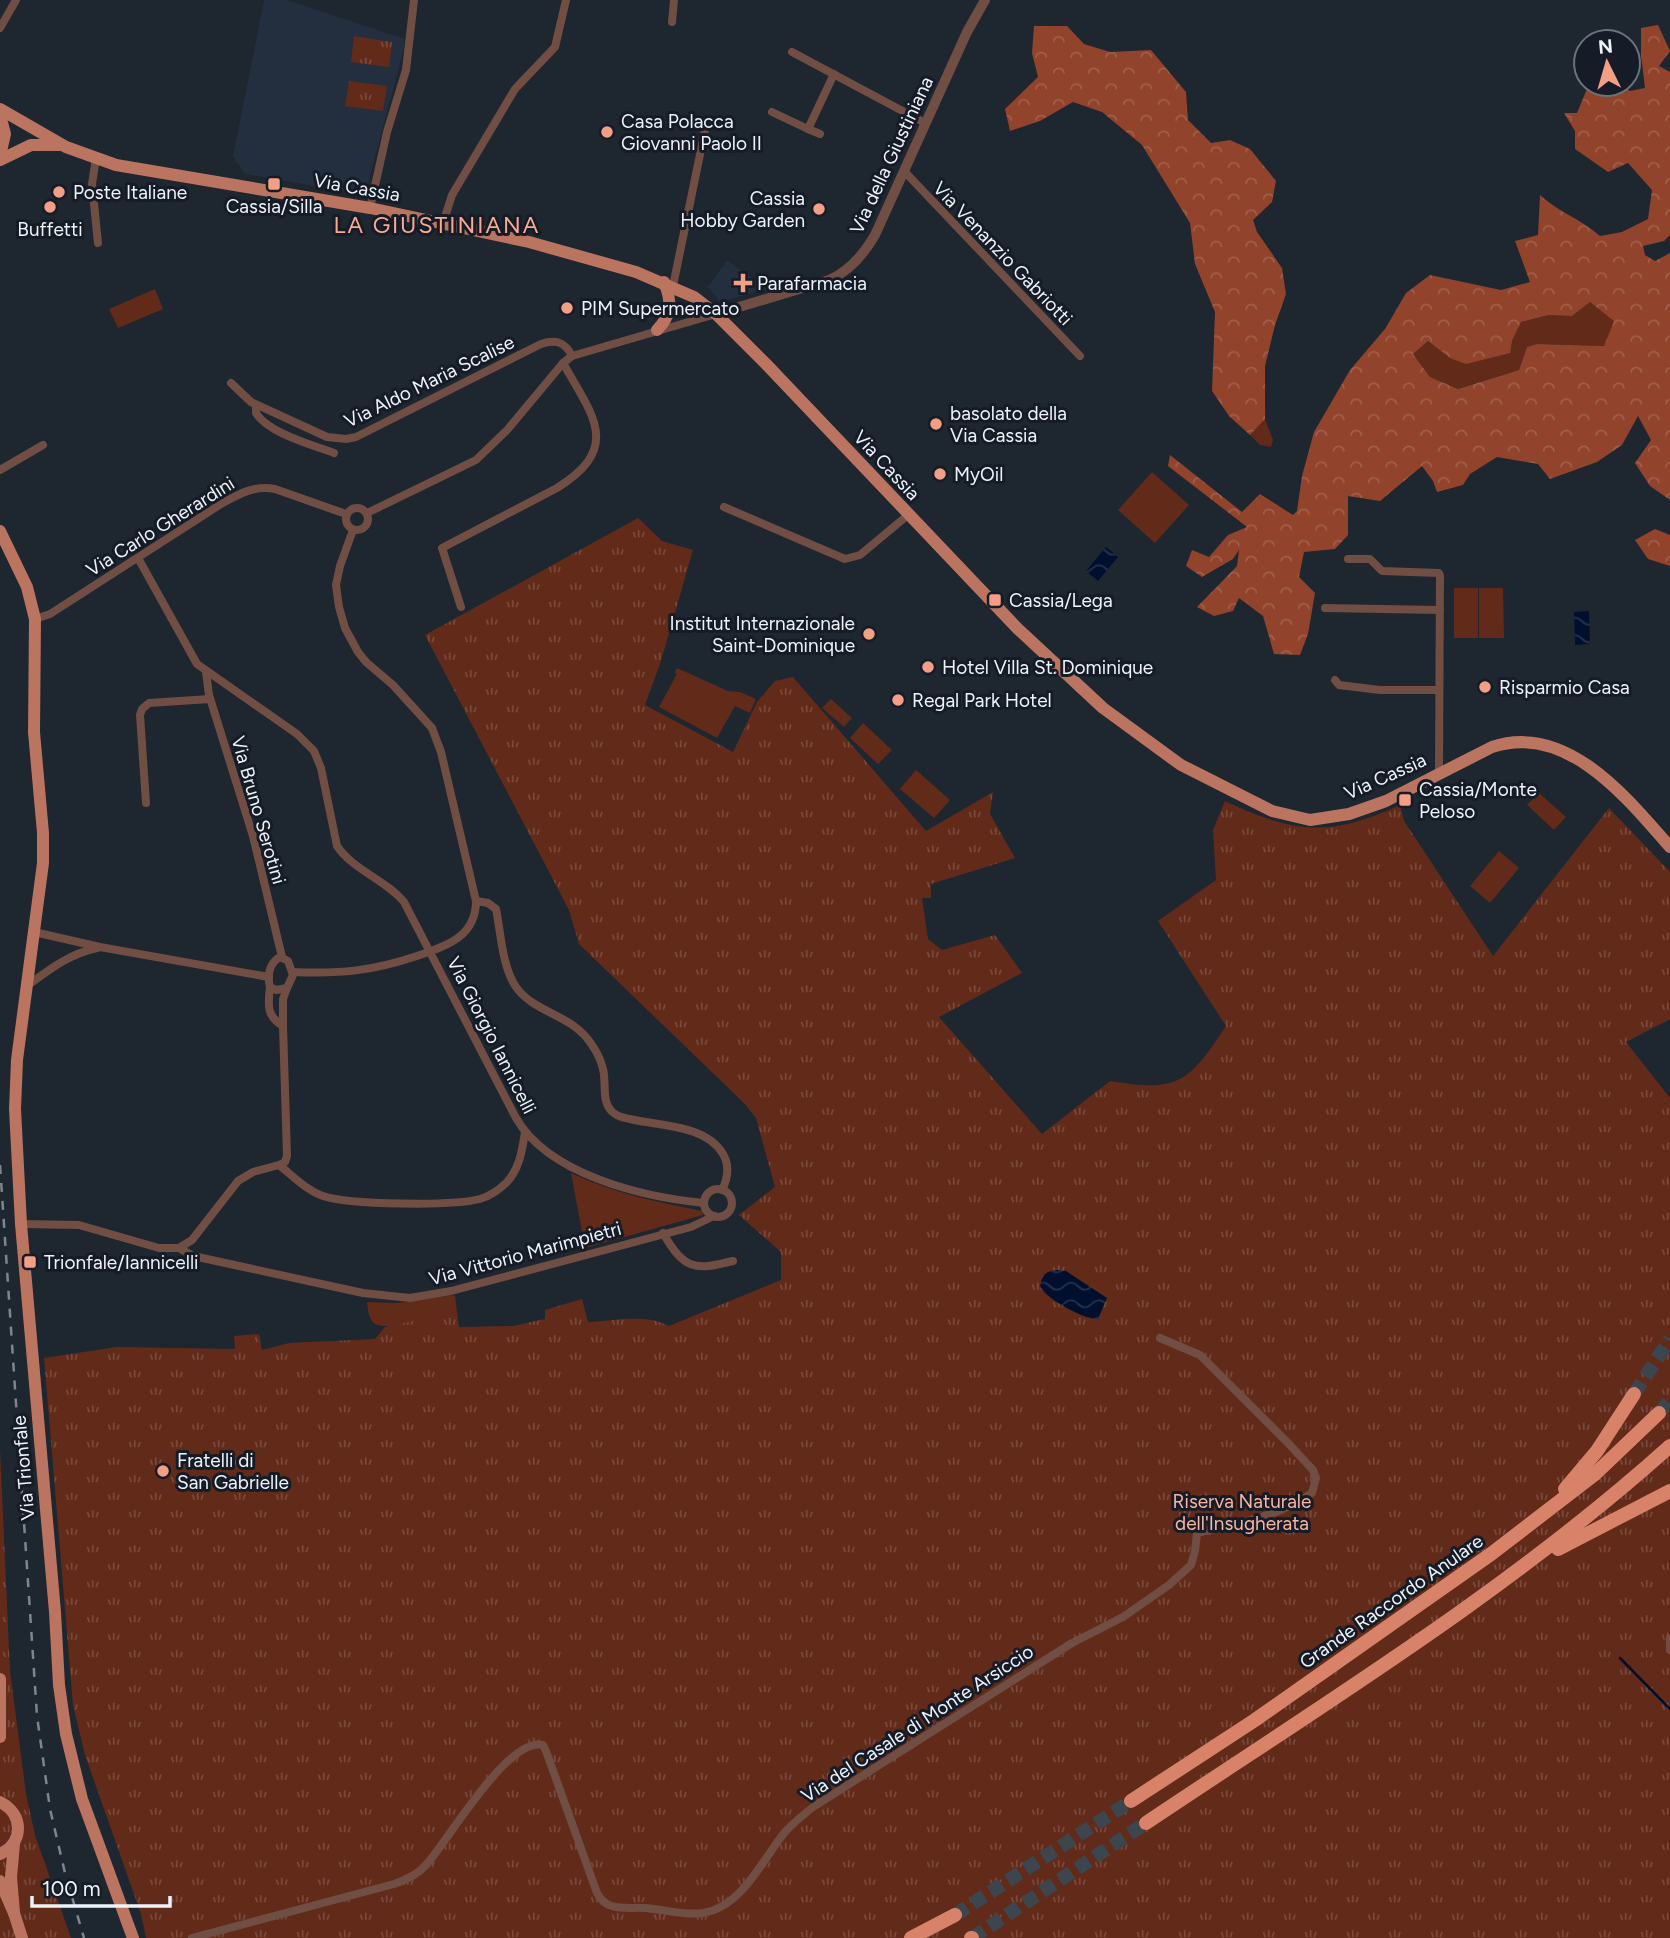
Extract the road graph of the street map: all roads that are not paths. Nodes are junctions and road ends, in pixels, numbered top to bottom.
1 (16, 0) edge
2 (414, 0) edge
3 (566, 0) edge
4 (674, 0) edge
5 (985, 0) edge
6 (672, 22) dead end
7 (0, 28) edge
8 (792, 52) dead end
9 (834, 74) junction
10 (0, 112) edge
11 (772, 112) dead end
12 (925, 123) junction
13 (808, 129) junction
14 (705, 130) dead end
15 (820, 134) dead end
16 (66, 147) junction
17 (0, 158) edge
18 (96, 158) junction
19 (904, 171) junction
20 (370, 208) junction
21 (443, 223) junction
22 (97, 243) dead end
23 (668, 284) junction
24 (716, 314) junction
25 (657, 330) junction
26 (572, 356) junction
27 (1080, 356) dead end
28 (563, 363) junction
29 (231, 383) dead end
30 (256, 405) junction
31 (43, 445) dead end
32 (334, 453) dead end
33 (0, 470) edge
34 (724, 507) dead end
35 (367, 513) junction
36 (346, 514) junction
37 (908, 515) junction
38 (353, 530) junction
39 (0, 531) edge
40 (138, 558) junction
41 (1348, 559) dead end
42 (461, 607) dead end
43 (1325, 608) dead end
44 (1440, 610) junction
45 (35, 619) junction
46 (206, 672) junction
47 (1335, 680) dead end
48 (1440, 690) junction
49 (211, 699) junction
50 (1439, 774) junction
51 (146, 803) dead end
52 (1669, 843) edge
53 (476, 901) junction
54 (34, 932) junction
55 (100, 947) junction
56 (431, 951) junction
57 (282, 957) junction
58 (293, 972) junction
59 (269, 977) junction
60 (27, 986) junction
61 (270, 987) junction
62 (287, 988) junction
63 (283, 1026) junction
64 (525, 1132) junction
65 (279, 1166) junction
66 (722, 1190) junction
67 (704, 1203) junction
68 (715, 1216) junction
69 (21, 1224) junction
70 (663, 1233) junction
71 (179, 1248) junction
72 (733, 1261) dead end
73 (1160, 1338) dead end
74 (1634, 1394) tunnel mouth
75 (1659, 1413) tunnel mouth
76 (1670, 1446) edge
77 (1670, 1491) edge
78 (1546, 1511) junction
79 (1526, 1565) junction
80 (1670, 1638) edge
81 (1670, 1650) edge
82 (0, 1679) edge
83 (0, 1737) edge
84 (1131, 1801) tunnel mouth
85 (0, 1802) edge
86 (1146, 1823) tunnel mouth
87 (14, 1844) junction
88 (0, 1854) edge
89 (0, 1881) edge
90 (14, 1913) junction
91 (955, 1915) tunnel mouth
92 (22, 1938) edge
93 (133, 1938) edge
94 (192, 1938) edge
95 (911, 1938) edge

1 - 7 street
2 - 20 street
3 - 21 street
4 - 6 street
5 - 12 street, Via della Giustiniana
8 - 9 street
9 - 12 street
9 - 13 street
10 - 16 main road, Via Cassia
10 - 17 main road
11 - 13 street
12 - 19 street, Via della Giustiniana
13 - 15 street
14 - 23 street
16 - 17 main road
16 - 18 main road, Via Cassia
18 - 20 main road, Via Cassia
18 - 22 street
19 - 24 street, Via della Giustiniana
19 - 27 street, Via Venanzio Gabriotti
20 - 21 main road, Via Cassia
21 - 23 main road, Via Cassia
23 - 24 main road, Via Cassia
23 - 25 main road
24 - 25 street
24 - 37 main road, Via Cassia
25 - 26 street
26 - 28 street
26 - 30 street, Via Aldo Maria Scalise
28 - 35 street
28 - 42 street
29 - 30 street, Via Aldo Maria Scalise
30 - 32 street, Via Aldo Maria Scalise
31 - 33 street
34 - 37 street
35 - 36 street
35 - 38 street
36 - 38 street
36 - 40 street, Via Carlo Gherardini
37 - 50 main road, Via Cassia
38 - 53 street
39 - 45 main road, Via Trionfale
40 - 45 street, Via Carlo Gherardini
40 - 46 street, Via Giorgio Iannicelli
41 - 44 street
43 - 44 street
44 - 48 street
45 - 54 main road, Via Trionfale
46 - 49 street, Via Bruno Serotini
46 - 56 street, Via Giorgio Iannicelli
47 - 48 street
48 - 50 street
49 - 51 street
49 - 57 street, Via Bruno Serotini
50 - 52 main road, Via Cassia
53 - 56 street
53 - 66 street
54 - 55 street
54 - 60 main road, Via Trionfale
55 - 59 street
55 - 60 street
56 - 58 street
56 - 64 street, Via Giorgio Iannicelli
57 - 58 street
57 - 59 street
58 - 62 street
59 - 61 street
60 - 69 main road, Via Trionfale
61 - 62 street
61 - 63 street
62 - 63 street
63 - 65 street
64 - 65 street, Via Giorgio Iannicelli
64 - 67 street
65 - 71 street
66 - 67 street
66 - 68 street
67 - 68 street
68 - 70 street, Via Vittorio Marimpietri
69 - 71 street
69 - 93 main road, Via Trionfale
70 - 71 street, Via Vittorio Marimpietri
70 - 72 street
73 - 94 street, Via del Casale di Monte Arsiccio
74 - 78 highway
75 - 78 highway, Grande Raccordo Anulare
76 - 79 highway
77 - 79 highway
78 - 84 highway, Grande Raccordo Anulare
79 - 86 highway
80 - 81 street
82 - 83 main road
85 - 87 main road
87 - 88 main road
87 - 90 main road
89 - 90 main road
90 - 92 main road
91 - 95 highway

